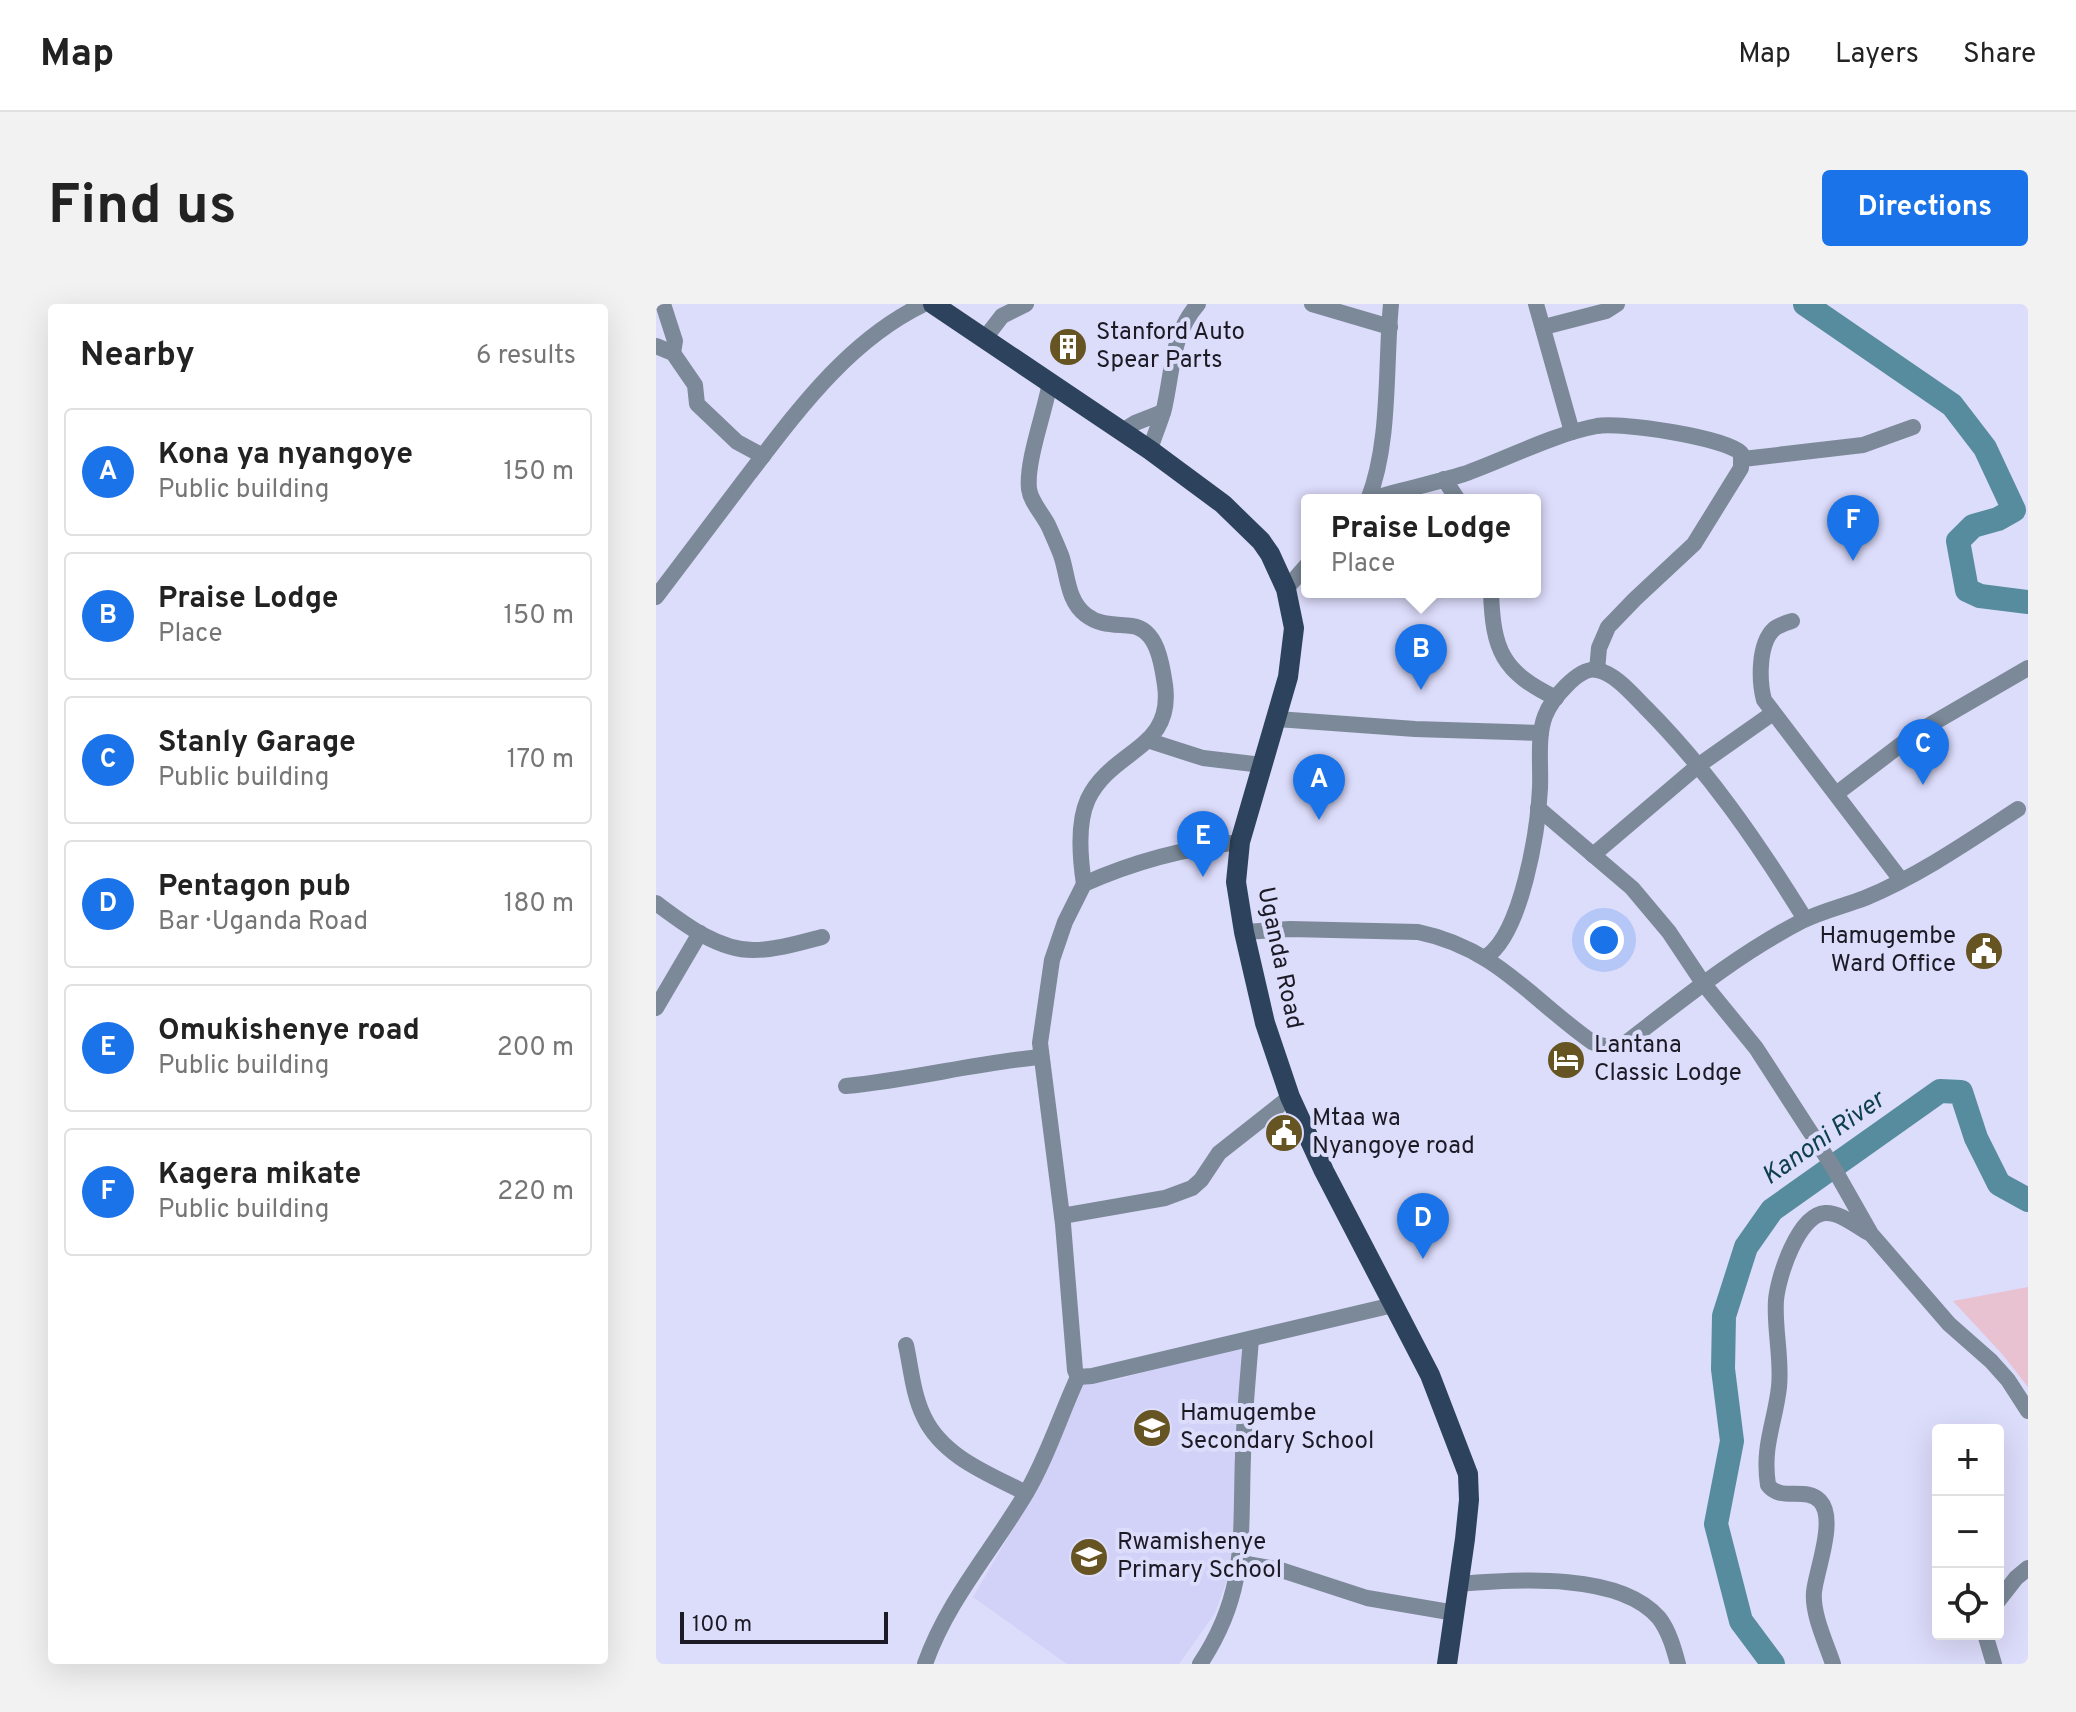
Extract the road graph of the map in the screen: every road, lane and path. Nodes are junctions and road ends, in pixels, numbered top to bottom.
1 (663, 304) edge
2 (924, 304) edge
3 (933, 304) edge
4 (1026, 304) edge
5 (1198, 304) edge
6 (1312, 304) edge
7 (1391, 304) edge
8 (1536, 304) edge
9 (1617, 304) edge
10 (1390, 327) junction
11 (1544, 327) junction
12 (985, 338) junction
13 (656, 346) edge
14 (673, 353) junction
15 (1050, 382) junction
16 (1163, 412) junction
17 (1913, 427) dead end
18 (1122, 431) junction
19 (1572, 432) junction
20 (1150, 450) junction
21 (763, 456) junction
22 (1743, 459) junction
23 (1444, 479) junction
24 (1370, 494) edge
25 (1390, 494) edge
26 (1454, 494) edge
27 (1301, 572) edge
28 (1286, 589) junction
29 (656, 597) edge
30 (1492, 598) edge
31 (1792, 621) dead end
32 (2028, 668) edge
33 (1597, 670) junction
34 (1556, 698) junction
35 (1773, 713) junction
36 (1277, 719) junction
37 (1541, 733) junction
38 (1150, 741) junction
39 (1262, 765) junction
40 (1699, 765) junction
41 (1836, 794) junction
42 (1538, 808) junction
43 (2018, 809) dead end
44 (1240, 842) junction
45 (1593, 855) junction
46 (1901, 880) junction
47 (1084, 884) junction
48 (656, 903) edge
49 (1805, 919) junction
50 (1244, 932) junction
51 (700, 933) junction
52 (822, 937) dead end
53 (1486, 957) junction
54 (1703, 983) junction
55 (656, 1008) edge
56 (1040, 1057) junction
57 (846, 1086) dead end
58 (1290, 1097) junction
59 (1062, 1216) junction
60 (1871, 1234) junction
61 (1393, 1305) junction
62 (1251, 1339) junction
63 (906, 1345) dead end
64 (1078, 1377) junction
65 (2028, 1411) edge
66 (1026, 1493) junction
67 (1241, 1563) junction
68 (2028, 1568) edge
69 (1457, 1584) junction
70 (2004, 1593) edge
71 (1455, 1613) junction
72 (1987, 1640) edge
73 (925, 1664) edge
74 (1200, 1664) edge
75 (1447, 1664) edge
76 (1678, 1664) edge
77 (1833, 1664) edge
78 (1994, 1664) edge

1 - 14 street
2 - 21 street
3 - 12 main road, Uganda Road
4 - 12 street
5 - 16 street
6 - 10 street
7 - 10 street
8 - 11 street
9 - 11 street
10 - 24 street
11 - 19 street
12 - 15 main road, Uganda Road
13 - 14 street
14 - 21 street
15 - 18 main road, Uganda Road
15 - 38 street
16 - 18 street
16 - 20 street
17 - 22 street
18 - 20 main road, Uganda Road
19 - 22 street
19 - 23 street
20 - 28 main road, Uganda Road
21 - 29 street
22 - 33 street
23 - 25 street
23 - 26 street
27 - 28 street
28 - 36 main road, Uganda Road
30 - 34 street
31 - 35 street
32 - 41 street
33 - 34 street
33 - 40 street
34 - 37 street
35 - 40 street
35 - 41 street
36 - 37 street
36 - 39 main road, Uganda Road
37 - 42 street
38 - 39 street
38 - 47 street
39 - 44 main road, Uganda Road
40 - 45 street
40 - 49 street
41 - 46 street
42 - 45 street
42 - 53 street
43 - 46 street
44 - 47 street
44 - 50 main road, Uganda Road
45 - 54 street
46 - 49 street
47 - 56 street
48 - 51 street
49 - 54 street
50 - 53 street
50 - 58 main road, Uganda Road
51 - 52 street
51 - 55 street
53 - 54 street
54 - 60 street
56 - 57 street
56 - 59 street
58 - 59 street
58 - 61 main road, Uganda Road
59 - 64 street
60 - 65 street
60 - 77 street
61 - 62 street
61 - 69 main road, Uganda Road
62 - 64 street
62 - 67 street
63 - 66 street
64 - 66 street
66 - 73 street
67 - 71 street
67 - 74 street
68 - 70 street
69 - 71 main road, Uganda Road
69 - 76 street
71 - 75 main road, Uganda Road
72 - 78 street

